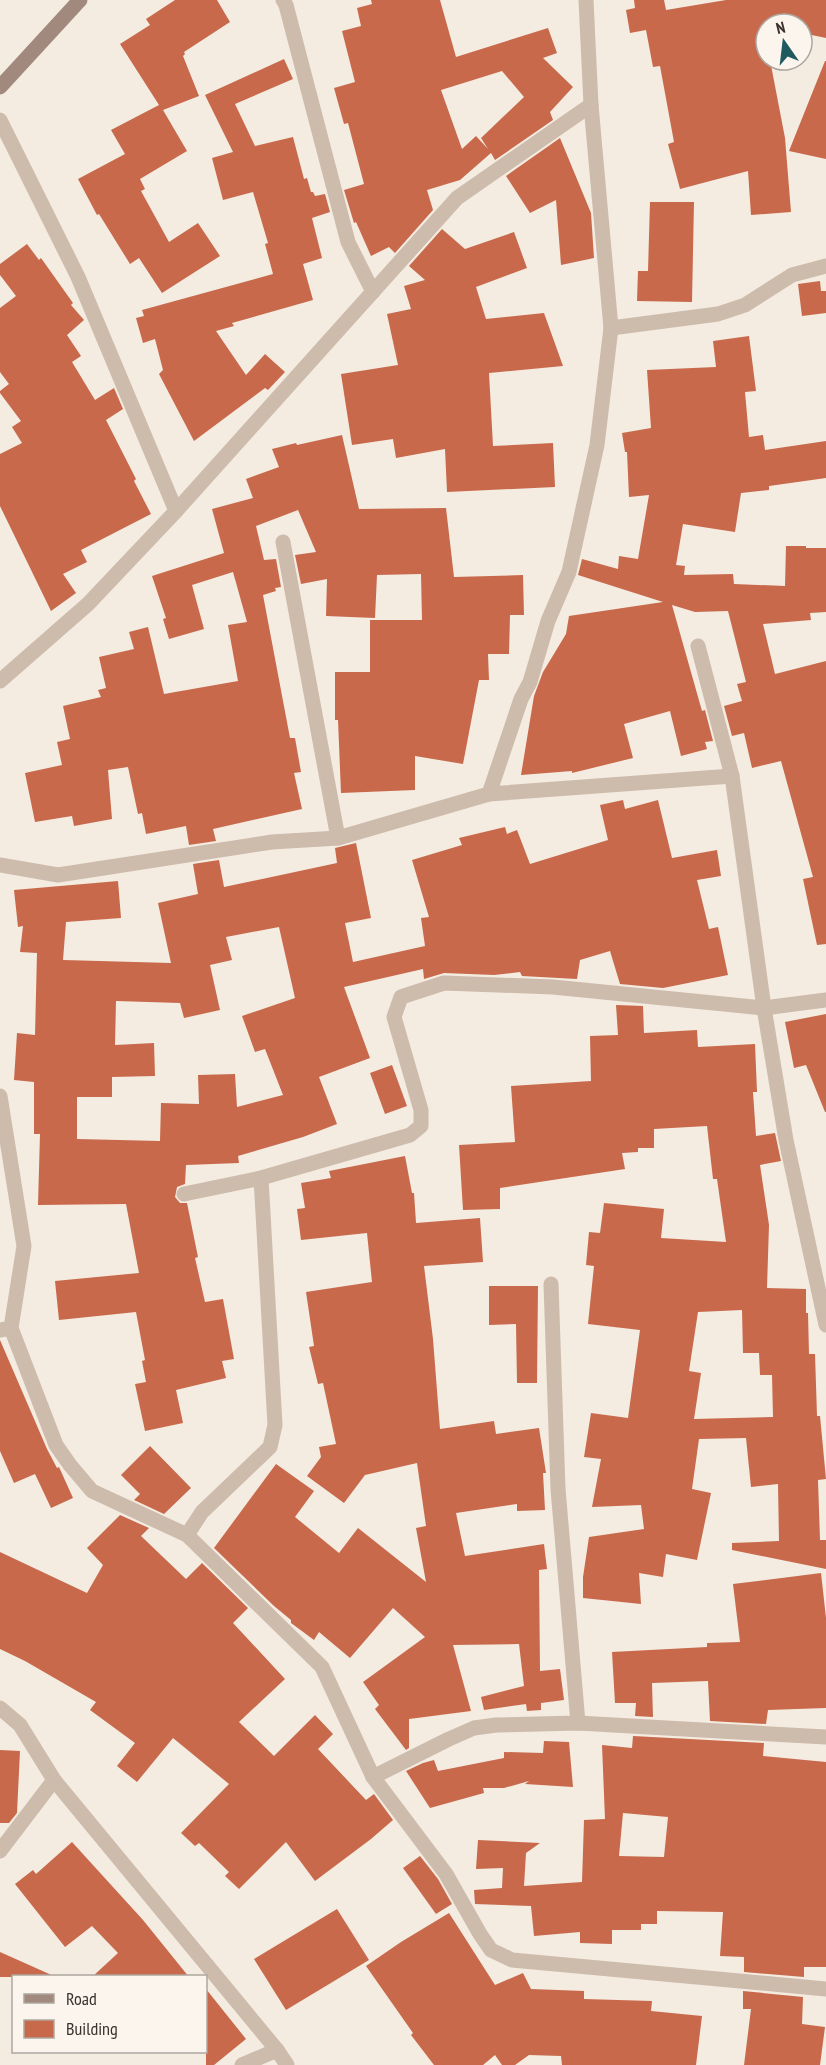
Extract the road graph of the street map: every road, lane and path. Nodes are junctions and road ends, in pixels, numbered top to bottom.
1 (80, 0) edge
2 (283, 0) edge
3 (586, 0) edge
4 (0, 87) edge
5 (591, 105) junction
6 (0, 120) edge
7 (826, 266) edge
8 (373, 292) junction
9 (611, 328) junction
10 (176, 511) junction
11 (283, 542) dead end
12 (698, 646) dead end
13 (0, 681) edge
14 (732, 776) junction
15 (489, 794) junction
16 (338, 838) junction
17 (0, 865) edge
18 (826, 1000) edge
19 (764, 1008) junction
20 (0, 1096) edge
21 (261, 1178) junction
22 (184, 1194) dead end
23 (551, 1284) dead end
24 (826, 1325) edge
25 (5, 1329) edge
26 (187, 1535) junction
27 (0, 1708) edge
28 (578, 1723) junction
29 (826, 1737) edge
30 (373, 1777) junction
31 (54, 1780) junction
32 (0, 1851) edge
33 (826, 1989) edge
34 (277, 2050) junction
35 (242, 2065) edge
36 (287, 2065) edge

1 - 4 main road
2 - 8 street
3 - 5 street
5 - 8 street
5 - 9 street
6 - 10 street
7 - 9 street
8 - 10 street
9 - 15 street
10 - 13 street
11 - 16 street
12 - 14 street
14 - 15 street
14 - 19 street
15 - 16 street
16 - 17 street
18 - 19 street
19 - 21 street
19 - 24 street
20 - 25 street
21 - 22 street
21 - 26 street
23 - 28 street
25 - 26 street
26 - 30 street
27 - 31 street
28 - 29 street
28 - 30 street
30 - 33 street
31 - 32 street
31 - 34 street
34 - 35 street
34 - 36 street

